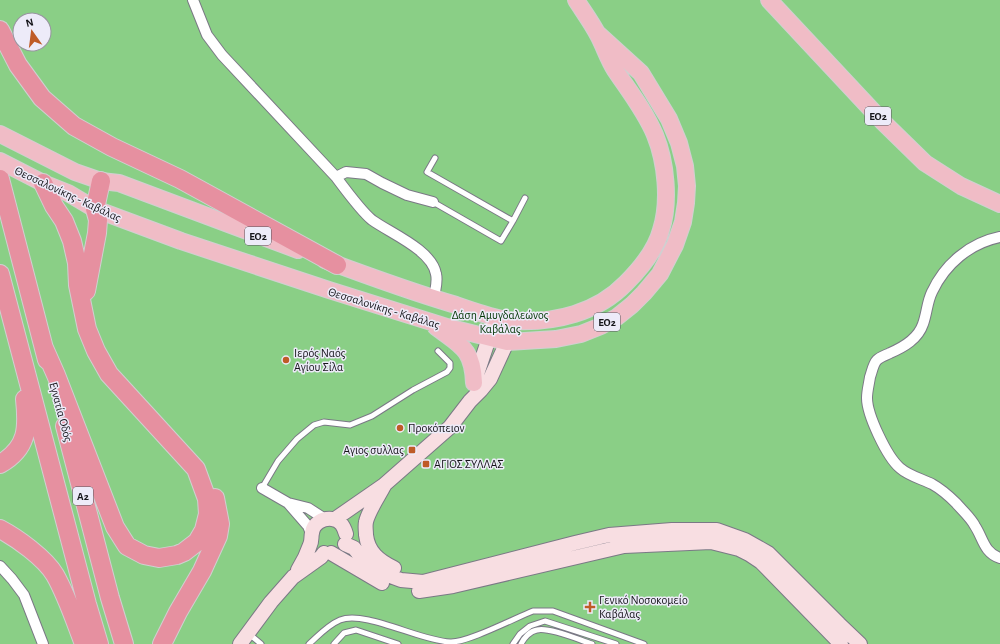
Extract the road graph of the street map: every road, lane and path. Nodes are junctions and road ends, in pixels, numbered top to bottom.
1 (193, 0) edge
2 (576, 0) edge
3 (769, 0) edge
4 (0, 30) edge
5 (597, 33) junction
6 (0, 134) edge
7 (435, 158) dead end
8 (0, 161) edge
9 (336, 178) junction
10 (101, 181) junction
11 (1, 182) edge
12 (43, 183) junction
13 (525, 198) dead end
14 (433, 202) joint
15 (1000, 204) edge
16 (95, 209) junction
17 (513, 221) junction
18 (1000, 237) edge
19 (337, 265) junction
20 (0, 274) edge
21 (434, 298) junction
22 (84, 306) junction
23 (495, 317) junction
24 (424, 320) junction
25 (513, 320) junction
26 (489, 338) junction
27 (507, 342) junction
28 (44, 348) junction
29 (438, 352) dead end
30 (22, 356) junction
31 (474, 383) junction
32 (470, 401) junction
33 (0, 464) edge
34 (196, 469) junction
35 (384, 485) junction
36 (262, 488) joint
37 (376, 500) junction
38 (288, 503) junction
39 (330, 519) junction
40 (0, 529) edge
41 (312, 539) junction
42 (346, 539) junction
43 (327, 553) junction
44 (1000, 558) edge
45 (0, 566) edge
46 (458, 574) junction
47 (293, 577) junction
48 (243, 638) edge
49 (43, 644) edge
50 (84, 644) edge
51 (99, 644) edge
52 (124, 644) edge
53 (162, 644) edge
54 (261, 644) edge
55 (309, 644) edge
56 (334, 644) edge
57 (398, 644) edge
58 (513, 644) edge
59 (521, 644) edge
60 (592, 644) edge
61 (616, 644) edge
62 (644, 644) edge
63 (841, 644) edge
64 (860, 644) edge

1 - 9 street
2 - 5 main road, Θεσσαλονίκης - Καβάλας / ΕΟ2
3 - 15 main road, ΕΟ2
4 - 19 highway
5 - 25 main road, Θεσσαλονίκης - Καβάλας / ΕΟ2
5 - 27 main road, Θεσσαλονίκης - Καβάλας / ΕΟ2
6 - 10 main road, Θεσσαλονίκης - Καβάλας / ΕΟ2
7 - 17 lane
8 - 12 main road, Θεσσαλονίκης - Καβάλας / ΕΟ2
9 - 14 street
9 - 21 street
10 - 16 highway
10 - 19 main road, Θεσσαλονίκης - Καβάλας / ΕΟ2
11 - 28 highway, Εγνατία Οδός / Α2
12 - 16 main road, Θεσσαλονίκης - Καβάλας / ΕΟ2
12 - 22 highway
13 - 17 lane
14 - 17 lane
16 - 22 highway
16 - 24 main road, Θεσσαλονίκης - Καβάλας / ΕΟ2
18 - 44 street
19 - 21 main road, Θεσσαλονίκης - Καβάλας / ΕΟ2
20 - 30 highway, Εγνατία Οδός / Α2
21 - 23 main road, Θεσσαλονίκης - Καβάλας / ΕΟ2
22 - 34 highway
23 - 25 main road, Θεσσαλονίκης - Καβάλας / ΕΟ2
23 - 26 street
24 - 26 main road, Θεσσαλονίκης - Καβάλας / ΕΟ2
24 - 31 main road
25 - 27 street
26 - 27 main road, Θεσσαλονίκης - Καβάλας / ΕΟ2
26 - 31 street
27 - 32 street
28 - 34 highway
28 - 52 highway, Εγνατία Οδός / Α2
29 - 36 lane
30 - 33 highway
30 - 51 highway, Εγνατία Οδός / Α2
31 - 32 street
32 - 35 street
34 - 53 highway
35 - 37 street
35 - 39 street
36 - 38 street
37 - 42 street
37 - 46 street
38 - 39 street
38 - 41 street
39 - 41 street
39 - 42 street
40 - 50 highway
41 - 43 street
41 - 47 street
42 - 43 street
42 - 46 street
43 - 47 street
43 - 63 street
45 - 49 street
46 - 64 street
47 - 48 street
48 - 54 lane
55 - 62 lane
56 - 57 lane
58 - 61 lane
59 - 60 lane

